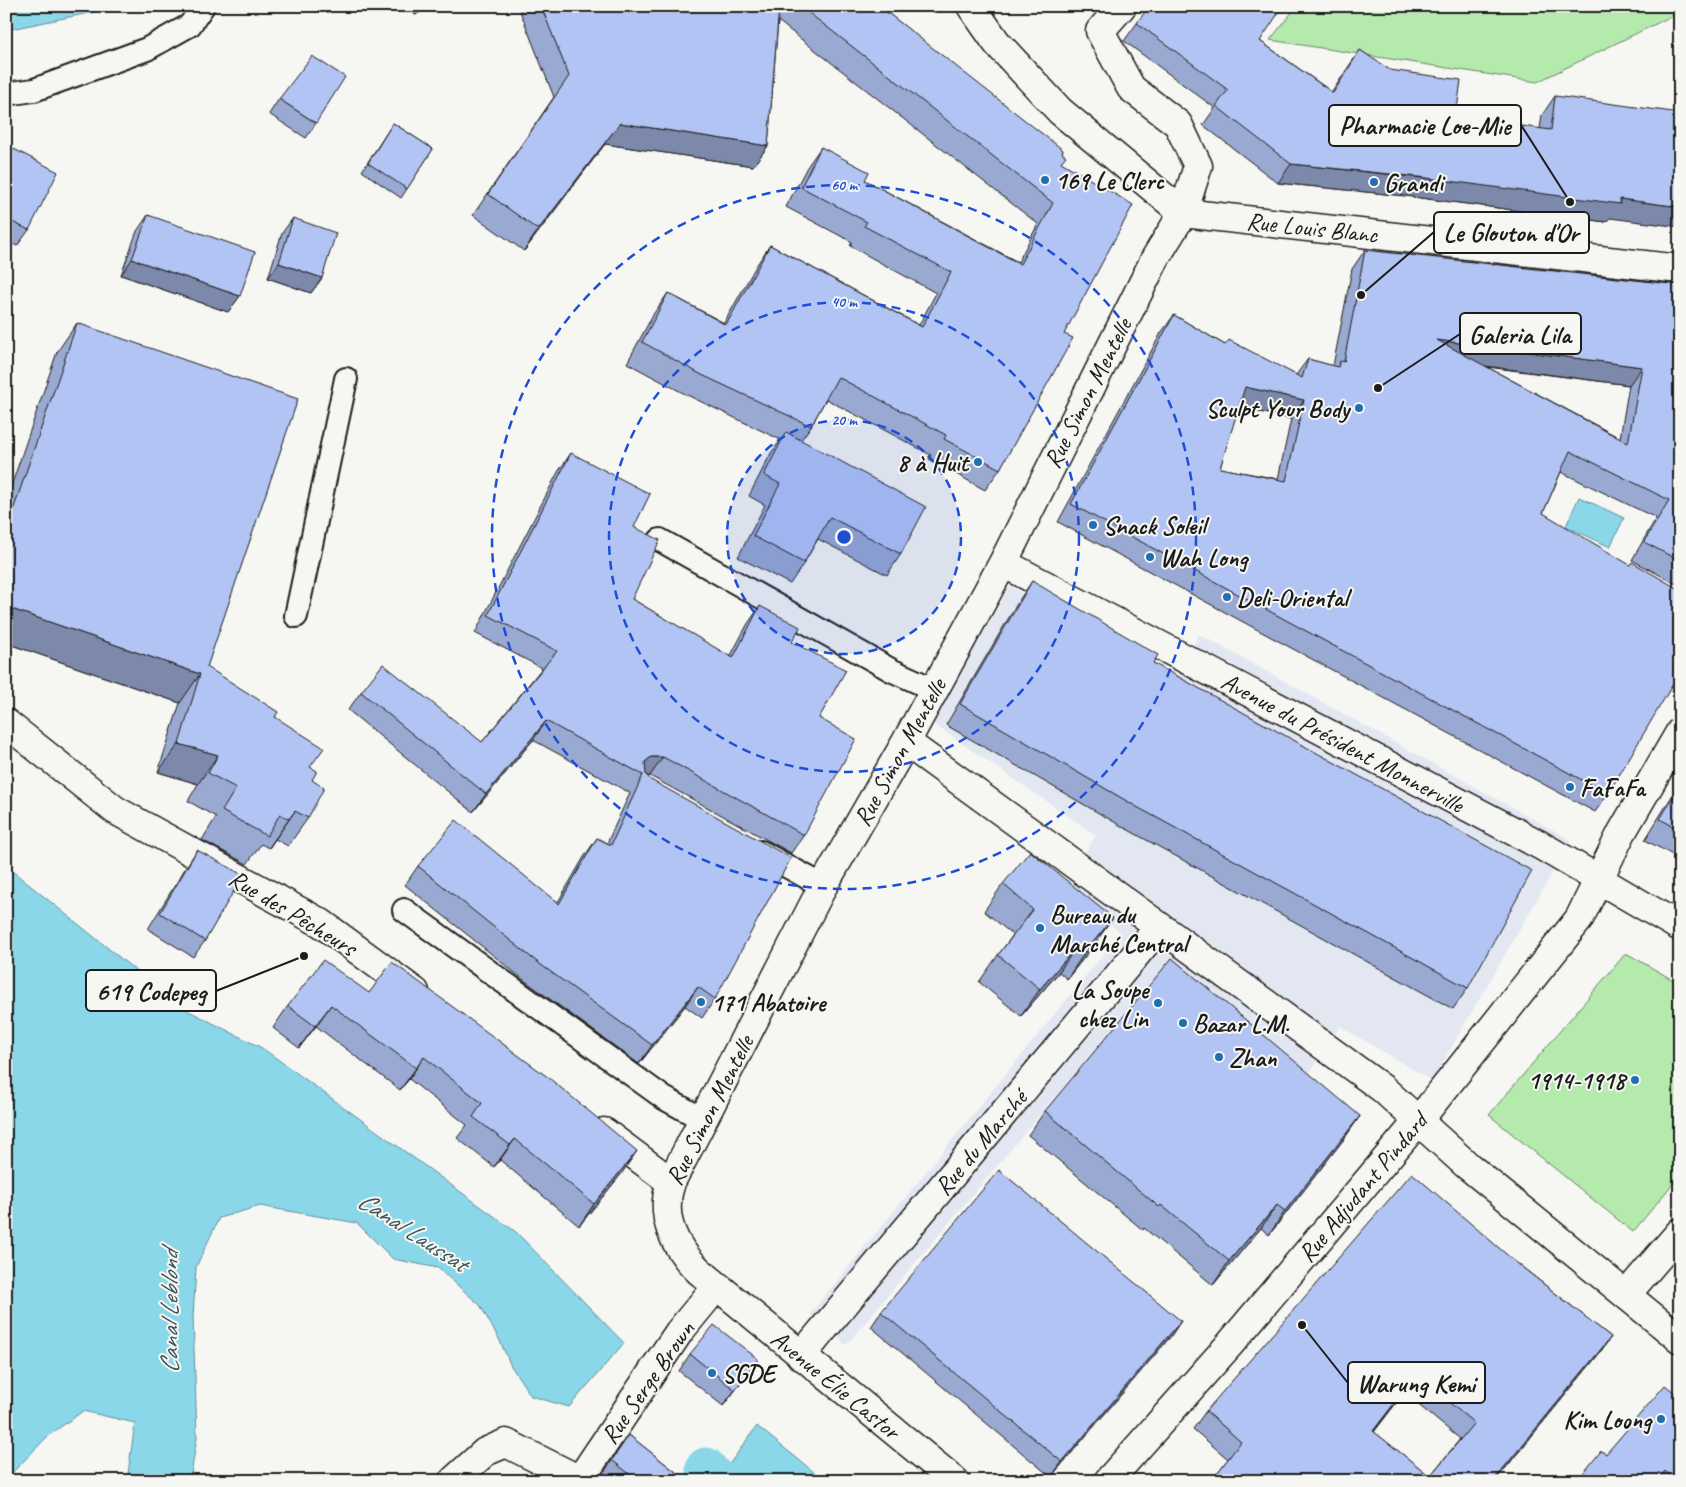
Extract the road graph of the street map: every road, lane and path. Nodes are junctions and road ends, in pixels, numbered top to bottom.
1 (203, 6) edge
2 (971, 6) edge
3 (1122, 6) edge
4 (6, 94) edge
5 (1183, 213) junction
6 (1680, 269) edge
7 (346, 379) dead end
8 (660, 540) edge
9 (1003, 563) junction
10 (296, 616) dead end
11 (934, 690) junction
12 (6, 723) edge
13 (1680, 732) edge
14 (906, 742) junction
15 (746, 844) edge
16 (1598, 880) junction
17 (823, 886) junction
18 (404, 910) dead end
19 (1159, 926) junction
20 (1680, 927) edge
21 (439, 1010) edge
22 (586, 1119) edge
23 (704, 1120) junction
24 (1419, 1120) junction
25 (671, 1182) junction
26 (1680, 1232) edge
27 (716, 1287) junction
28 (1626, 1296) junction
29 (1680, 1338) edge
30 (801, 1356) junction
31 (580, 1480) edge
32 (453, 1481) edge
33 (955, 1481) edge
34 (1108, 1481) edge

1 - 4 lane
2 - 5 street
3 - 5 street, Rue Simon Mentelle
5 - 6 street, Rue Louis Blanc
5 - 9 street, Rue Simon Mentelle
7 - 10 lane
8 - 11 lane
9 - 11 street, Rue Simon Mentelle
9 - 16 street, Avenue du Président Monnerville
11 - 14 street, Rue Simon Mentelle
12 - 21 street, Rue des Pêcheurs
13 - 16 street, Rue Adjudant Pindard
14 - 17 street, Rue Simon Mentelle
14 - 19 street
15 - 17 lane
16 - 20 street, Avenue du Président Monnerville
16 - 24 street, Rue Adjudant Pindard
17 - 23 street, Rue Simon Mentelle
18 - 23 lane
19 - 24 street
19 - 30 street, Rue du Marché
22 - 25 street
23 - 25 street, Rue Simon Mentelle
24 - 28 street
24 - 34 street, Rue Adjudant Pindard
25 - 27 street, Rue Simon Mentelle
26 - 28 street
27 - 30 street, Avenue Élie Castor
27 - 31 street, Rue Serge Brown
28 - 29 street
30 - 33 street, Avenue Élie Castor
31 - 32 street, Rue Serge Brown

